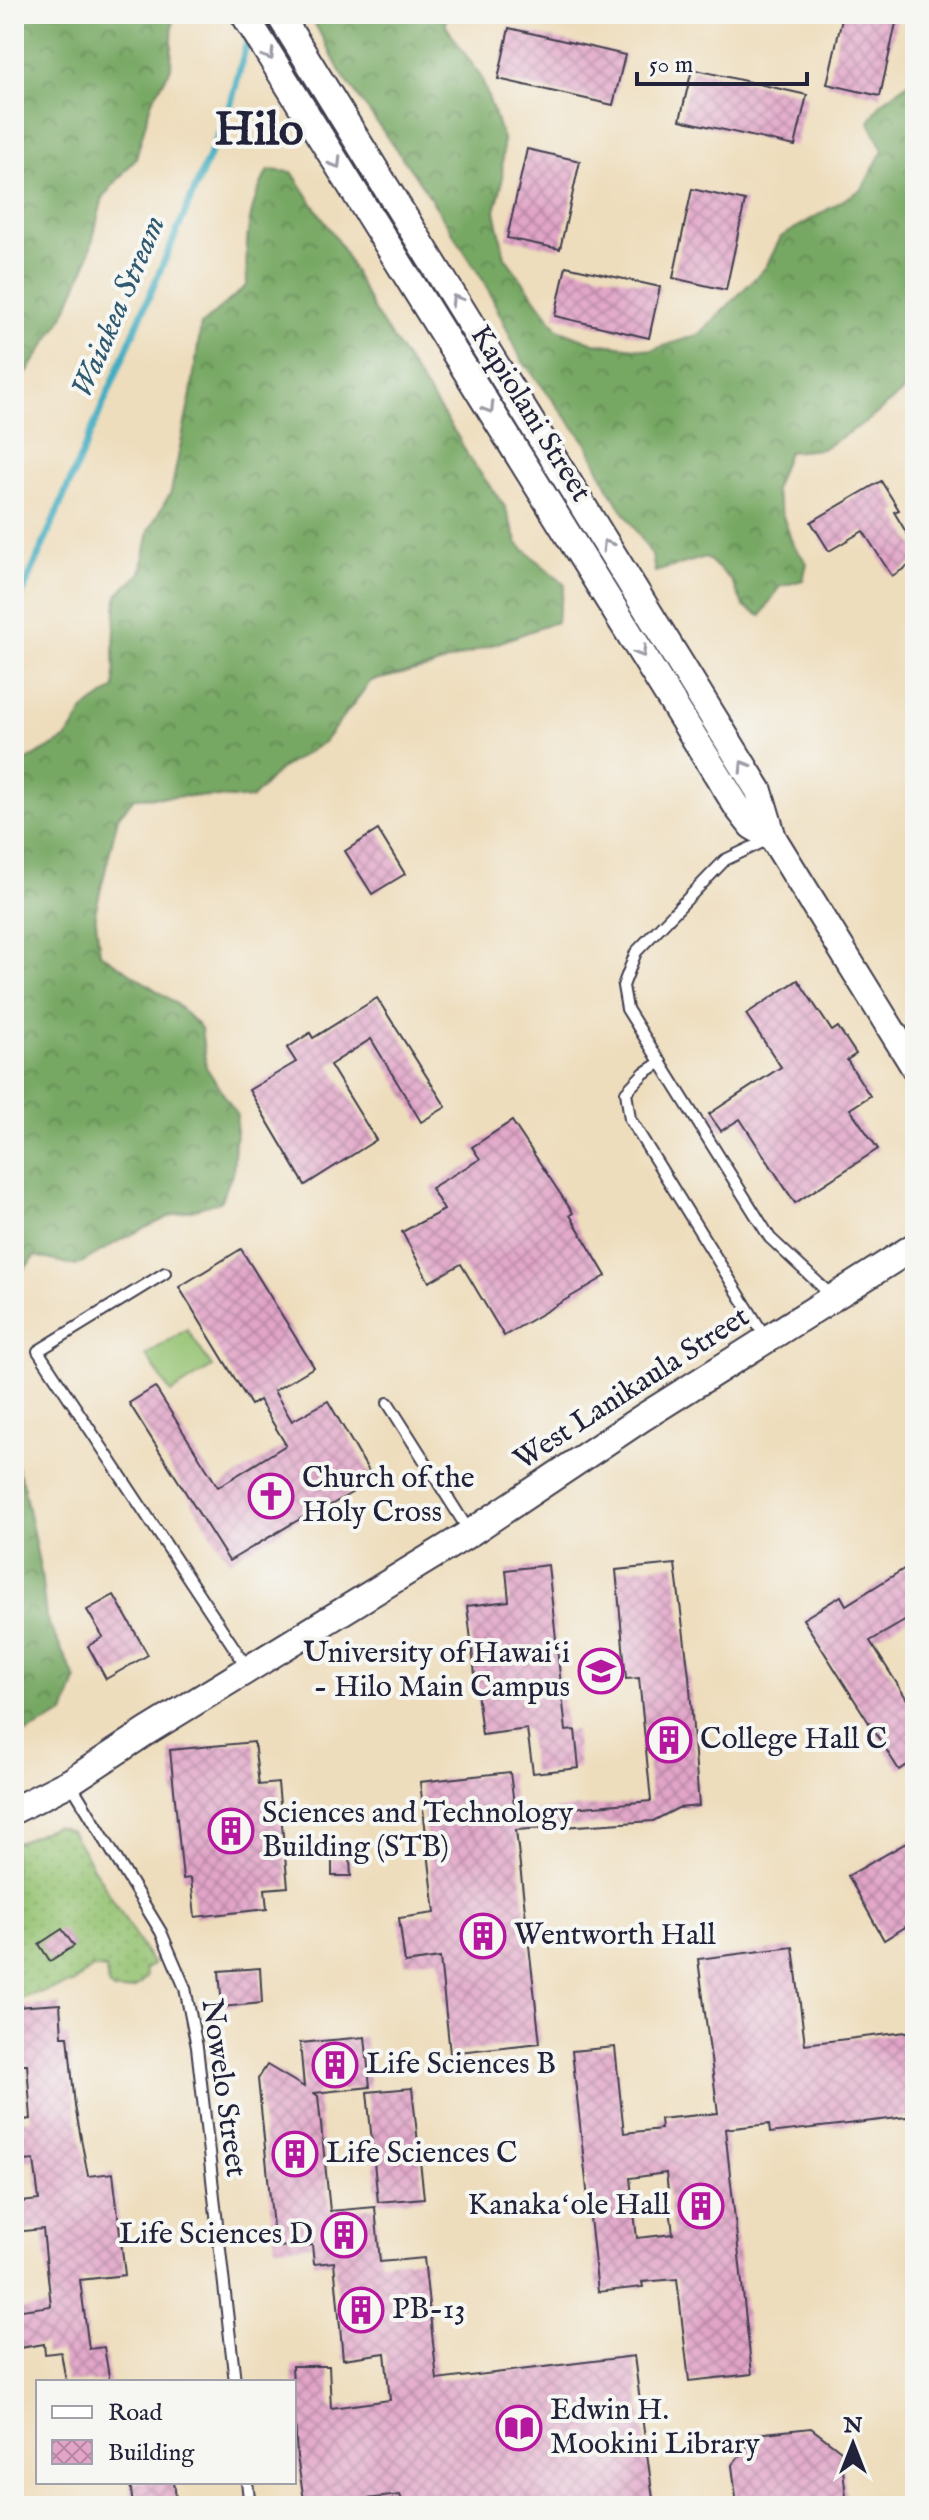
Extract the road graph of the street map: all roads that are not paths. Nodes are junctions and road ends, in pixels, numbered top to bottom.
1 (244, 14) edge
2 (279, 14) edge
3 (773, 838) junction
4 (661, 1062) junction
5 (915, 1068) edge
6 (915, 1246) edge
7 (165, 1273) dead end
8 (833, 1298) junction
9 (767, 1339) junction
10 (388, 1403) dead end
11 (470, 1533) junction
12 (248, 1669) junction
13 (70, 1782) junction
14 (14, 1810) edge
15 (235, 2380) edge
16 (247, 2484) edge
17 (250, 2506) edge

1 -> 3 street, Kapiolani Street
3 -> 2 street, Kapiolani Street
3 - 4 lane
3 - 5 street, Kapiolani Street
4 - 8 lane
4 - 9 lane
6 - 8 street, West Lanikaula Street
7 - 12 lane
8 - 9 street, West Lanikaula Street
9 - 11 street, West Lanikaula Street
10 - 11 lane
11 - 12 street, West Lanikaula Street
12 - 13 street, West Lanikaula Street
13 - 14 street, West Lanikaula Street
13 - 15 lane, Nowelo Street
16 - 17 lane

